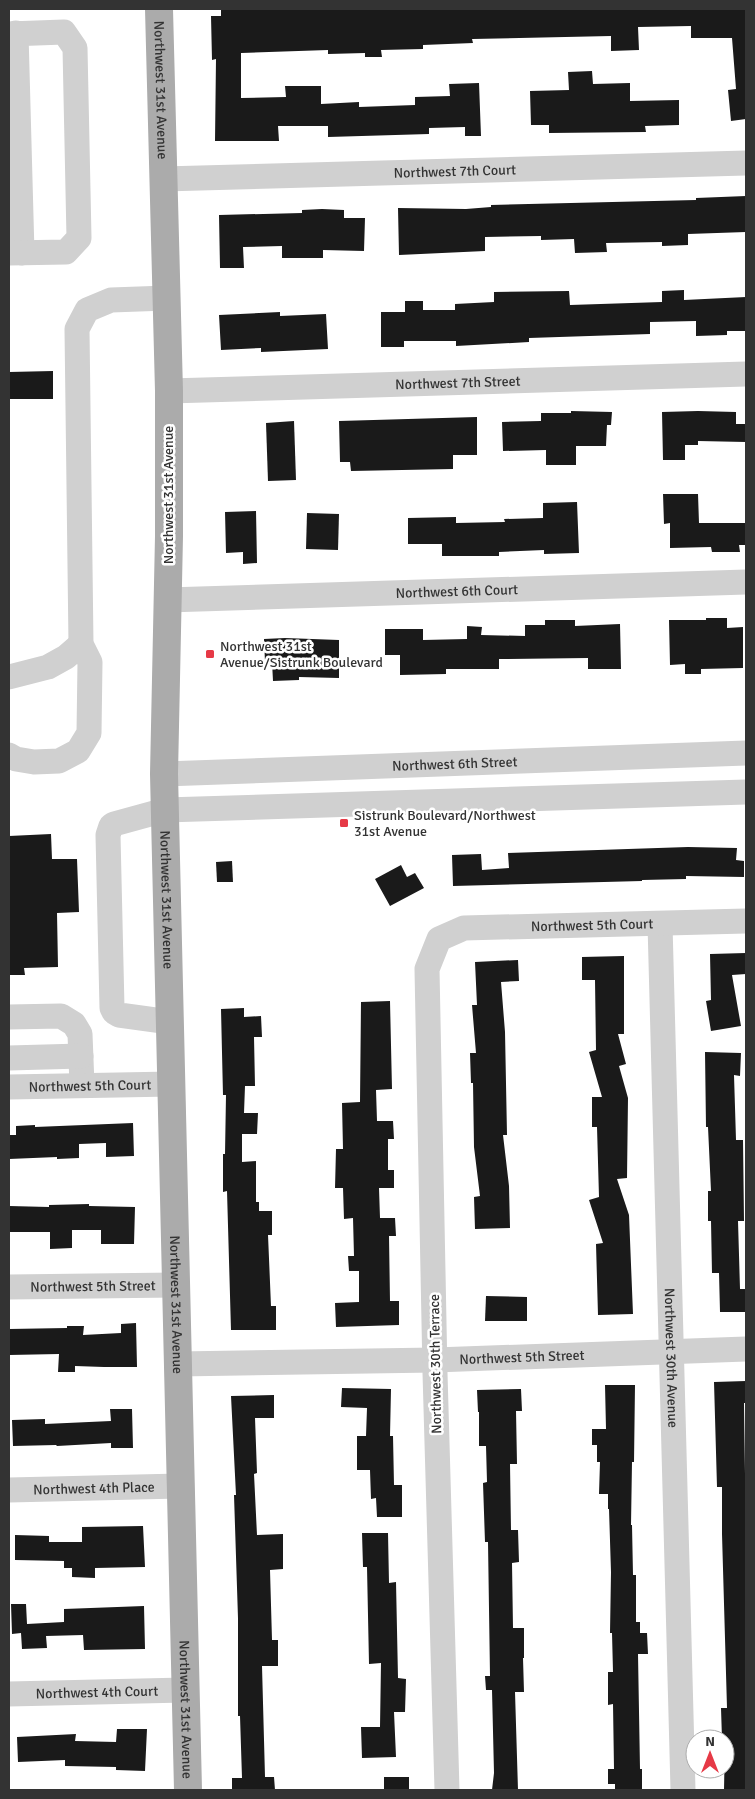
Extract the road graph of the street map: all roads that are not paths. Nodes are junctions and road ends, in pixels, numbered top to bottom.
1 (160, 9) edge
2 (12, 34) edge
3 (746, 163) edge
4 (163, 179) junction
5 (16, 253) edge
6 (167, 298) junction
7 (746, 374) edge
8 (169, 391) junction
9 (746, 582) edge
10 (167, 600) junction
11 (82, 644) junction
12 (9, 677) edge
13 (746, 753) edge
14 (9, 755) edge
15 (164, 774) junction
16 (746, 792) edge
17 (165, 810) junction
18 (746, 922) edge
19 (660, 924) junction
20 (439, 939) joint
21 (9, 1017) edge
22 (170, 1022) junction
23 (81, 1056) junction
24 (9, 1058) edge
25 (172, 1084) junction
26 (82, 1085) junction
27 (9, 1087) edge
28 (176, 1285) junction
29 (9, 1286) edge
30 (746, 1349) edge
31 (672, 1352) junction
32 (435, 1360) junction
33 (178, 1364) junction
34 (180, 1486) junction
35 (9, 1490) edge
36 (185, 1690) junction
37 (9, 1694) edge
38 (188, 1790) edge
39 (447, 1790) edge
40 (683, 1790) edge

1 - 4 main road, Northwest 31st Avenue
2 - 5 street
2 - 5 street
3 - 4 street, Northwest 7th Court
4 - 6 main road, Northwest 31st Avenue
6 - 8 main road, Northwest 31st Avenue
6 - 11 street
7 - 8 street, Northwest 7th Street
8 - 10 main road, Northwest 31st Avenue
9 - 10 street, Northwest 6th Court
10 - 15 main road, Northwest 31st Avenue
11 - 12 street
11 - 14 street
13 - 15 street, Northwest 6th Street
15 - 17 main road, Northwest 31st Avenue
16 - 17 street
17 - 22 main road, Northwest 31st Avenue
17 - 22 street
18 - 19 street, Northwest 5th Court
19 - 20 street, Northwest 5th Court
19 - 31 street, Northwest 30th Avenue
20 - 32 street, Northwest 30th Terrace
21 - 23 street
22 - 25 main road, Northwest 31st Avenue
23 - 24 street
23 - 26 street
25 - 26 street, Northwest 5th Court
25 - 28 main road, Northwest 31st Avenue
26 - 27 street, Northwest 5th Court
28 - 29 street, Northwest 5th Street
28 - 33 main road, Northwest 31st Avenue
30 - 31 street, Northwest 5th Street
31 - 32 street, Northwest 5th Street
31 - 40 street, Northwest 30th Avenue
32 - 33 street, Northwest 5th Street
32 - 39 street, Northwest 30th Terrace
33 - 34 main road, Northwest 31st Avenue
34 - 35 street, Northwest 4th Place
34 - 36 main road, Northwest 31st Avenue
36 - 37 street, Northwest 4th Court
36 - 38 main road, Northwest 31st Avenue

